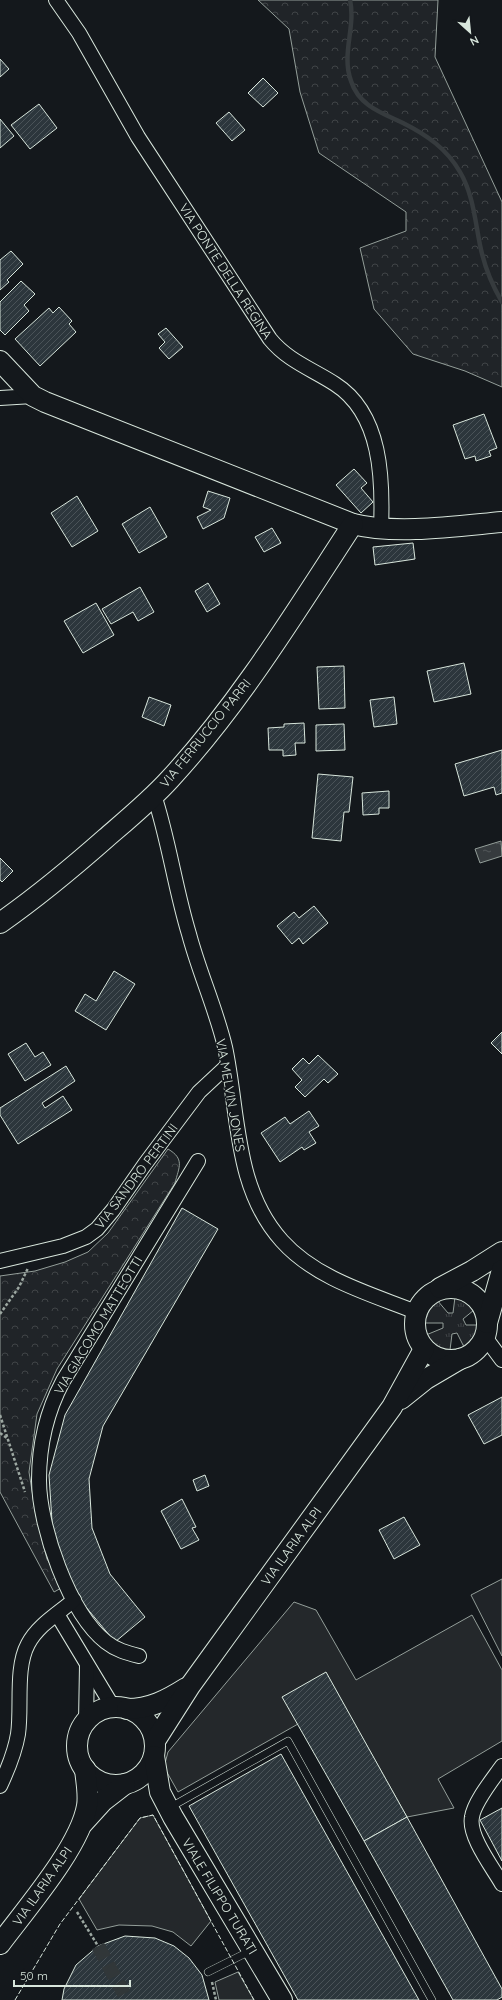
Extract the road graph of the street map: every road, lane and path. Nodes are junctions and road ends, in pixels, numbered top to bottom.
1 (56, 0) edge
2 (0, 361) edge
3 (33, 396) junction
4 (0, 398) edge
5 (502, 522) edge
6 (353, 524) junction
7 (382, 529) junction
8 (154, 795) junction
9 (0, 923) edge
10 (228, 1065) junction
11 (198, 1161) dead end
12 (502, 1252) edge
13 (35, 1254) junction
14 (0, 1261) edge
15 (502, 1270) edge
16 (434, 1291) junction
17 (416, 1312) junction
18 (0, 1314) edge
19 (486, 1330) junction
20 (424, 1349) junction
21 (461, 1359) junction
22 (502, 1360) edge
23 (392, 1407) junction
24 (0, 1415) edge
25 (0, 1433) edge
26 (8, 1438) junction
27 (42, 1509) junction
28 (74, 1600) junction
29 (56, 1614) junction
30 (139, 1656) dead end
31 (87, 1665) junction
32 (190, 1686) junction
33 (120, 1708) junction
34 (86, 1722) junction
35 (155, 1749) junction
36 (502, 1766) edge
37 (85, 1769) junction
38 (129, 1783) junction
39 (0, 1786) edge
40 (165, 1800) junction
41 (81, 1826) junction
42 (502, 1884) edge
43 (77, 1912) dead end
44 (0, 1944) edge
45 (98, 1946) tunnel mouth
46 (252, 1950) junction
47 (208, 1972) joint
48 (216, 2000) edge
49 (282, 2000) edge
50 (432, 2000) edge

1 - 7 street, VIA PONTE DELLA REGINA
2 - 3 street
3 - 4 street
3 - 6 street
5 - 7 street
6 - 7 street
6 - 8 street, VIA FERRUCCIO PARRI
8 - 9 street, VIA FERRUCCIO PARRI
8 - 10 street, VIA MELVIN JONES
10 - 13 street, VIA SANDRO PERTINI
10 - 17 street, VIA MELVIN JONES
11 - 27 street, VIA GIACOMO MATTEOTTI
12 - 16 street
13 - 14 street, VIA SANDRO PERTINI
13 - 18 path
15 - 19 street
16 - 17 street
16 - 19 street
17 - 20 street
19 - 21 street
19 - 22 street
20 - 21 street
20 - 23 street, VIA ILARIA ALPI
21 - 23 street, VIA ILARIA ALPI
23 - 32 street, VIA ILARIA ALPI
24 - 26 path
25 - 26 path
26 - 27 path
27 - 28 street, VIA GIACOMO MATTEOTTI
28 - 29 street
28 - 30 street, VIA GIACOMO MATTEOTTI
29 - 31 street
29 - 39 street
31 - 33 street
31 - 34 street
32 - 33 street, VIA ILARIA ALPI
32 - 35 street, VIA ILARIA ALPI
33 - 34 street
33 - 35 street
34 - 37 street
35 - 38 street
35 - 40 street, VIALE FILIPPO TURATI
36 - 42 street
37 - 38 street
37 - 41 street, VIA ILARIA ALPI
38 - 40 street
38 - 41 street, VIA ILARIA ALPI
40 - 46 street, VIALE FILIPPO TURATI
40 - 50 lane
41 - 44 street, VIA ILARIA ALPI
43 - 45 path
46 - 47 lane
46 - 49 street, VIALE FILIPPO TURATI
47 - 48 path

